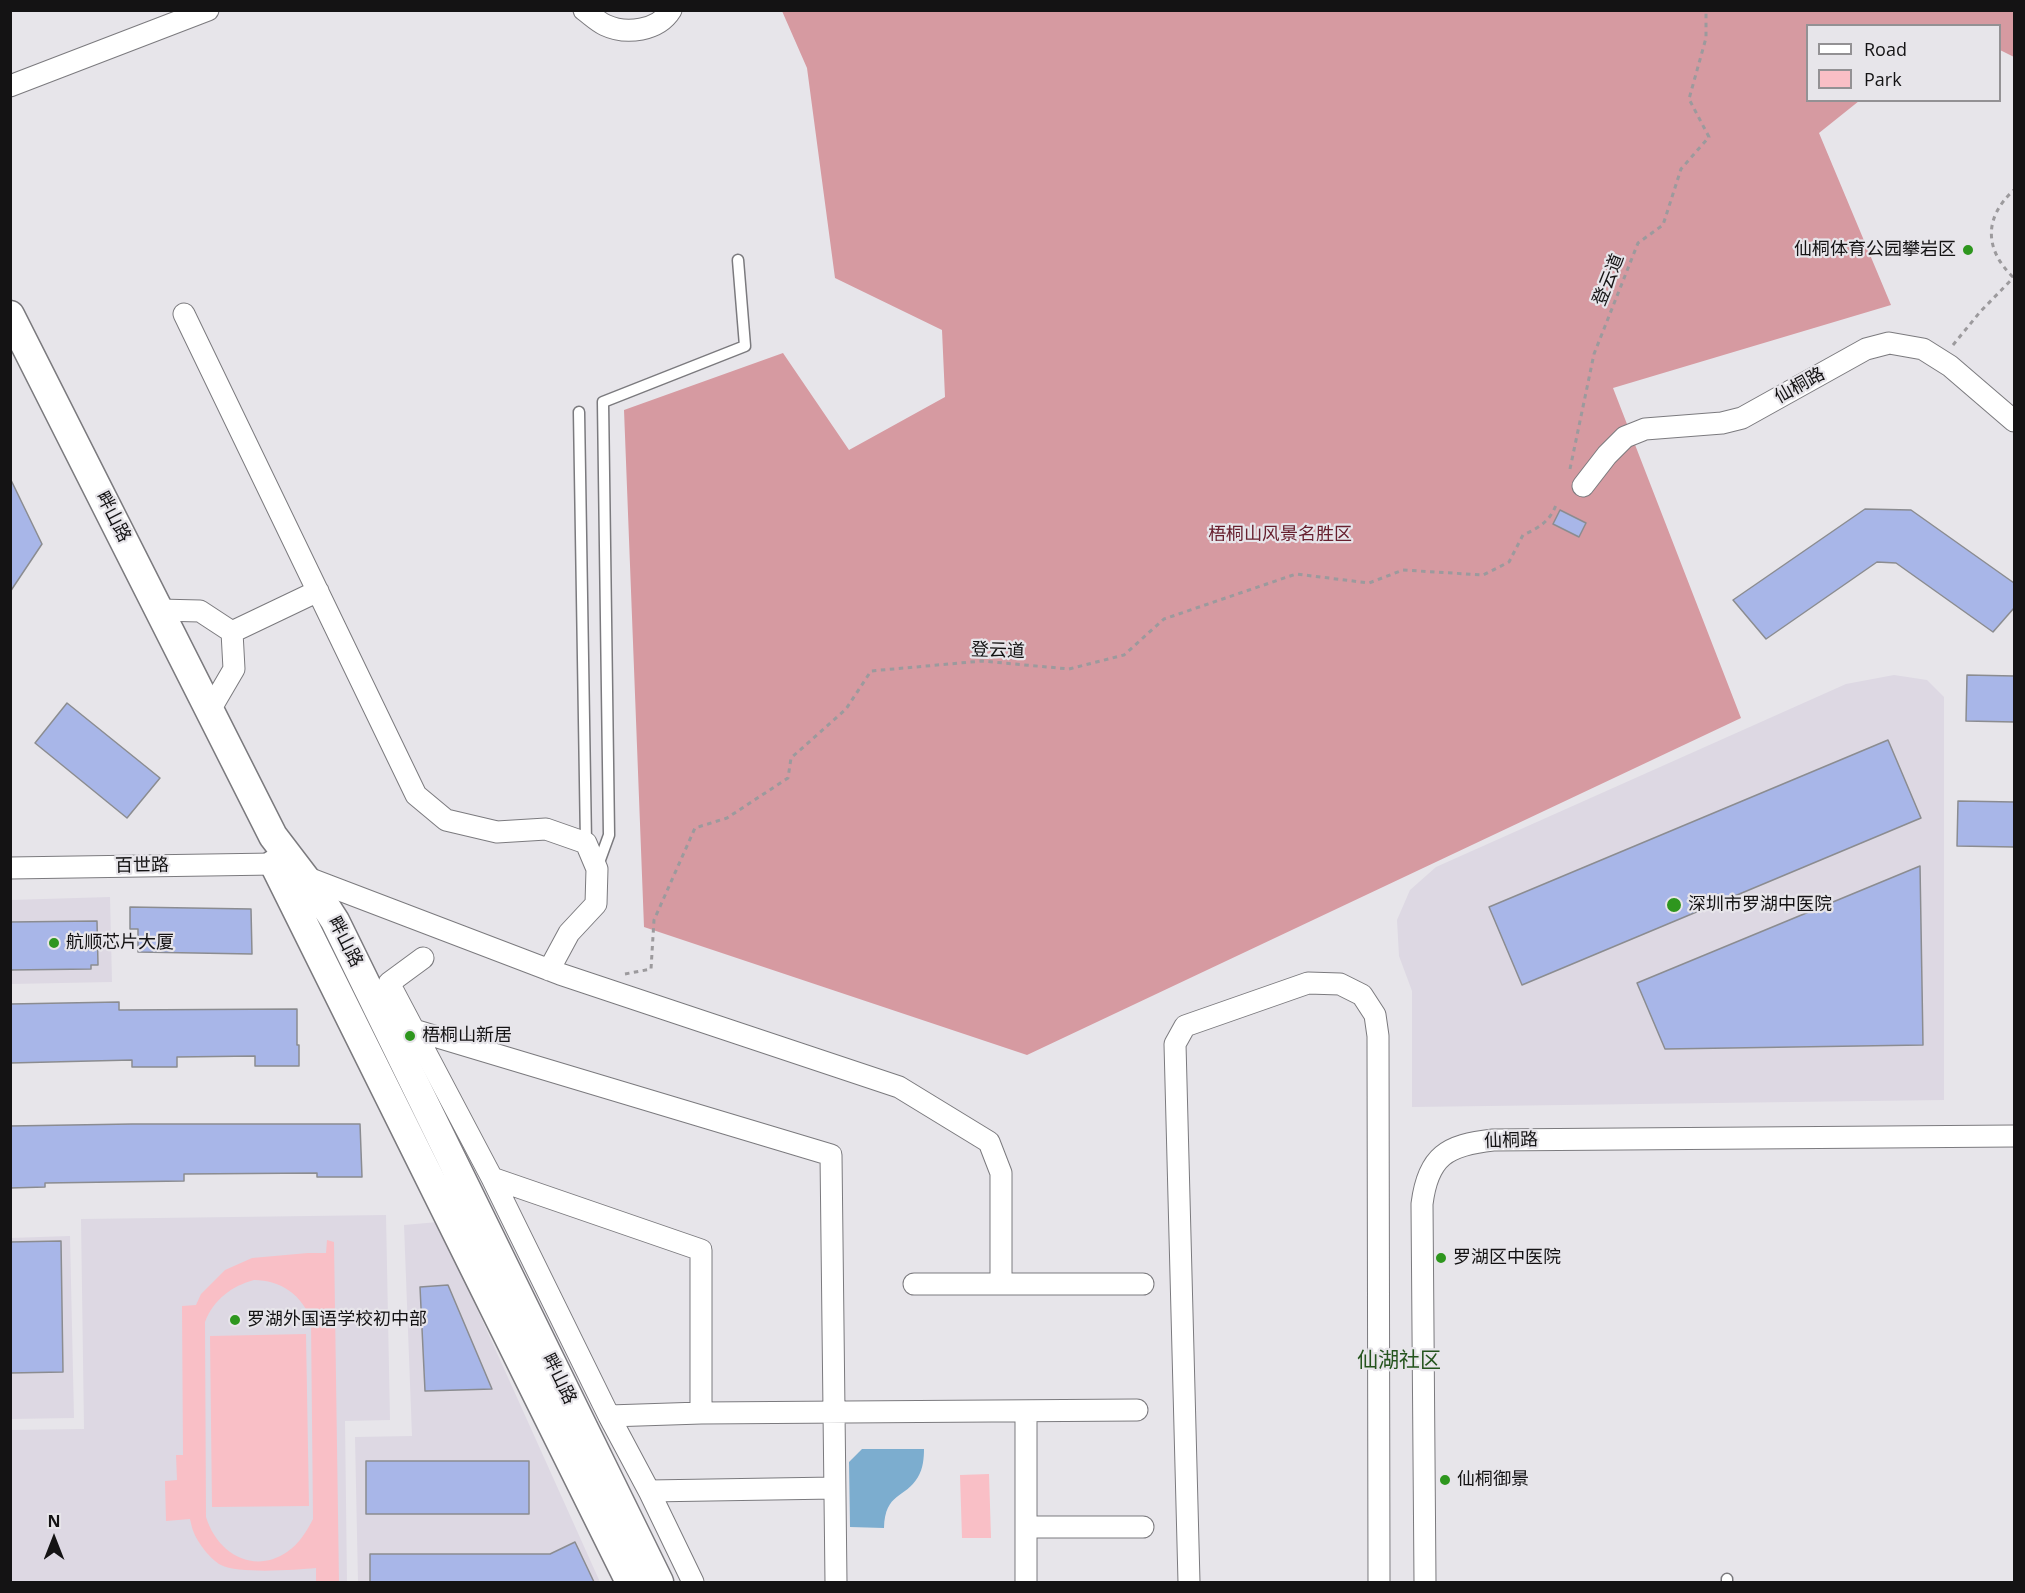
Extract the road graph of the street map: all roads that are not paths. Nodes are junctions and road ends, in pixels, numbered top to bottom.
1 (208, 10) edge
2 (584, 10) edge
3 (671, 10) edge
4 (10, 86) edge
5 (738, 260) dead end
6 (184, 314) dead end
7 (10, 315) edge
8 (579, 412) dead end
9 (2014, 421) edge
10 (1575, 483) road end
11 (318, 591) junction
12 (159, 610) junction
13 (232, 632) junction
14 (210, 710) junction
15 (586, 843) junction
16 (274, 864) joint
17 (10, 868) edge
18 (597, 869) junction
19 (303, 876) junction
20 (423, 958) dead end
21 (549, 970) junction
22 (414, 1030) junction
23 (2014, 1136) edge
24 (492, 1178) junction
25 (1001, 1283) junction
26 (914, 1284) dead end
27 (1143, 1284) dead end
28 (1137, 1410) dead end
29 (1026, 1411) junction
30 (834, 1412) junction
31 (701, 1413) junction
32 (609, 1416) junction
33 (834, 1488) junction
34 (649, 1491) junction
35 (1026, 1527) junction
36 (1143, 1527) dead end
37 (630, 1582) edge
38 (659, 1582) edge
39 (693, 1582) edge
40 (836, 1582) edge
41 (1026, 1582) edge
42 (1189, 1582) edge
43 (1379, 1582) edge
44 (1425, 1582) edge

1 - 4 street
2 - 3 street
5 - 18 lane
6 - 11 street
7 - 12 street, 畔山路
8 - 15 lane
9 - 10 street, 仙桐路
11 - 13 street
11 - 15 street
12 - 13 street
12 - 14 street, 畔山路
13 - 14 street
14 - 19 street, 畔山路
15 - 18 street
16 - 17 street, 百世路
16 - 37 street, 畔山路
18 - 21 street
19 - 21 street
19 - 38 street, 畔山路
20 - 22 street
21 - 25 street
22 - 24 street
22 - 30 street
23 - 44 street, 仙桐路
24 - 31 street
24 - 32 street
25 - 26 street
25 - 27 street
28 - 29 street
29 - 30 street
29 - 35 street
30 - 31 street
30 - 33 street
31 - 32 street
32 - 34 street
33 - 34 street
33 - 40 street
34 - 39 street
35 - 36 street
35 - 41 street
42 - 43 street

